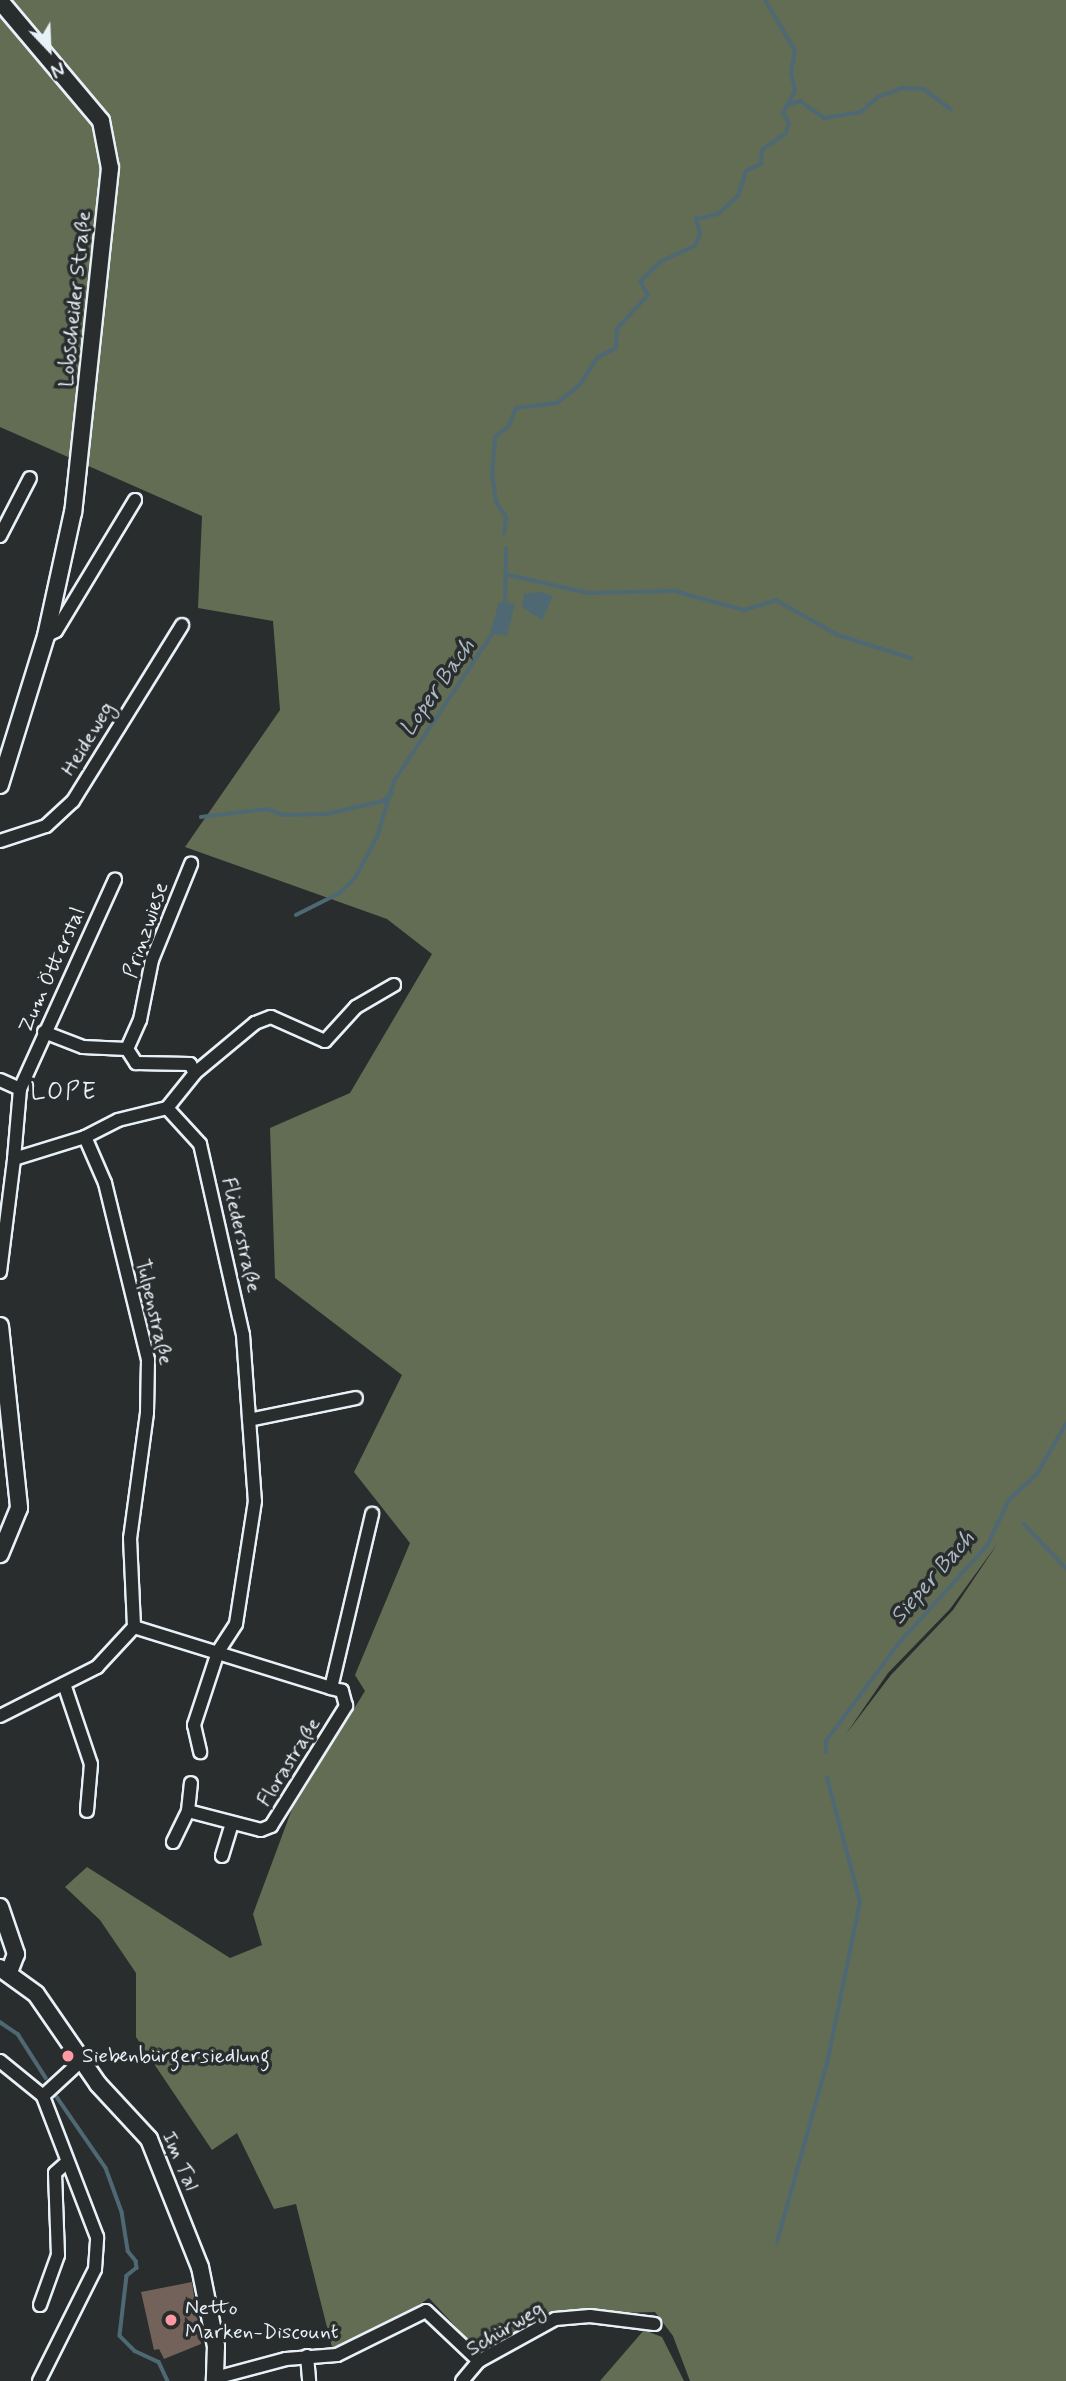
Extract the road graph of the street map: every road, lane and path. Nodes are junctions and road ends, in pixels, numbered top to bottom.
1 (0, 1) edge
2 (30, 478) dead end
3 (135, 500) dead end
4 (0, 536) edge
5 (182, 625) dead end
6 (46, 636) junction
7 (0, 785) edge
8 (0, 841) edge
9 (191, 864) dead end
10 (115, 880) dead end
11 (394, 985) dead end
12 (44, 1032) junction
13 (127, 1049) junction
14 (195, 1073) junction
15 (0, 1080) edge
16 (20, 1089) junction
17 (167, 1108) junction
18 (85, 1137) junction
19 (14, 1159) junction
20 (0, 1272) edge
21 (0, 1326) edge
22 (356, 1398) dead end
23 (249, 1420) junction
24 (373, 1514) dead end
25 (0, 1554) edge
26 (134, 1627) junction
27 (218, 1652) junction
28 (64, 1684) junction
29 (331, 1688) junction
30 (0, 1716) edge
31 (200, 1752) dead end
32 (191, 1783) dead end
33 (87, 1811) dead end
34 (188, 1811) junction
35 (232, 1824) junction
36 (173, 1842) dead end
37 (222, 1856) dead end
38 (0, 1907) edge
39 (4, 1970) edge
40 (82, 2060) junction
41 (0, 2061) edge
42 (44, 2096) junction
43 (66, 2163) junction
44 (40, 2305) dead end
45 (655, 2324) dead end
46 (307, 2356) junction
47 (479, 2361) junction
48 (215, 2379) edge
49 (39, 2381) edge
50 (309, 2381) edge
51 (462, 2381) edge

1 - 6 street, Lobscheider Straße
2 - 4 street
3 - 6 street, Lobscheider Straße
5 - 8 street, Heideweg
6 - 7 street, Lobscheider Straße
9 - 13 street, Prinzwiese
10 - 12 street, Zum Ötterstal
11 - 14 street
12 - 13 street
12 - 16 street, Zum Ötterstal
13 - 14 street
14 - 17 street
15 - 16 street
16 - 19 street, Zum Ötterstal
17 - 18 street
17 - 23 street, Fliederstraße
18 - 19 street
18 - 26 street, Tulpenstraße
19 - 20 street
21 - 25 street
22 - 23 street
23 - 27 street, Fliederstraße
24 - 29 street
26 - 27 street, Florastraße
26 - 28 street
27 - 29 street, Florastraße
27 - 31 street
28 - 30 street
28 - 33 street
29 - 35 street, Florastraße
32 - 34 street
34 - 35 street, Florastraße
34 - 36 street
35 - 37 street
38 - 39 street
39 - 40 street, Im Tal
40 - 42 street
40 - 48 street, Im Tal
41 - 42 street
42 - 43 street
43 - 44 street
43 - 49 street
45 - 47 street, Schürweg
46 - 47 street
46 - 48 street
46 - 50 street
47 - 51 street, Schürweg

